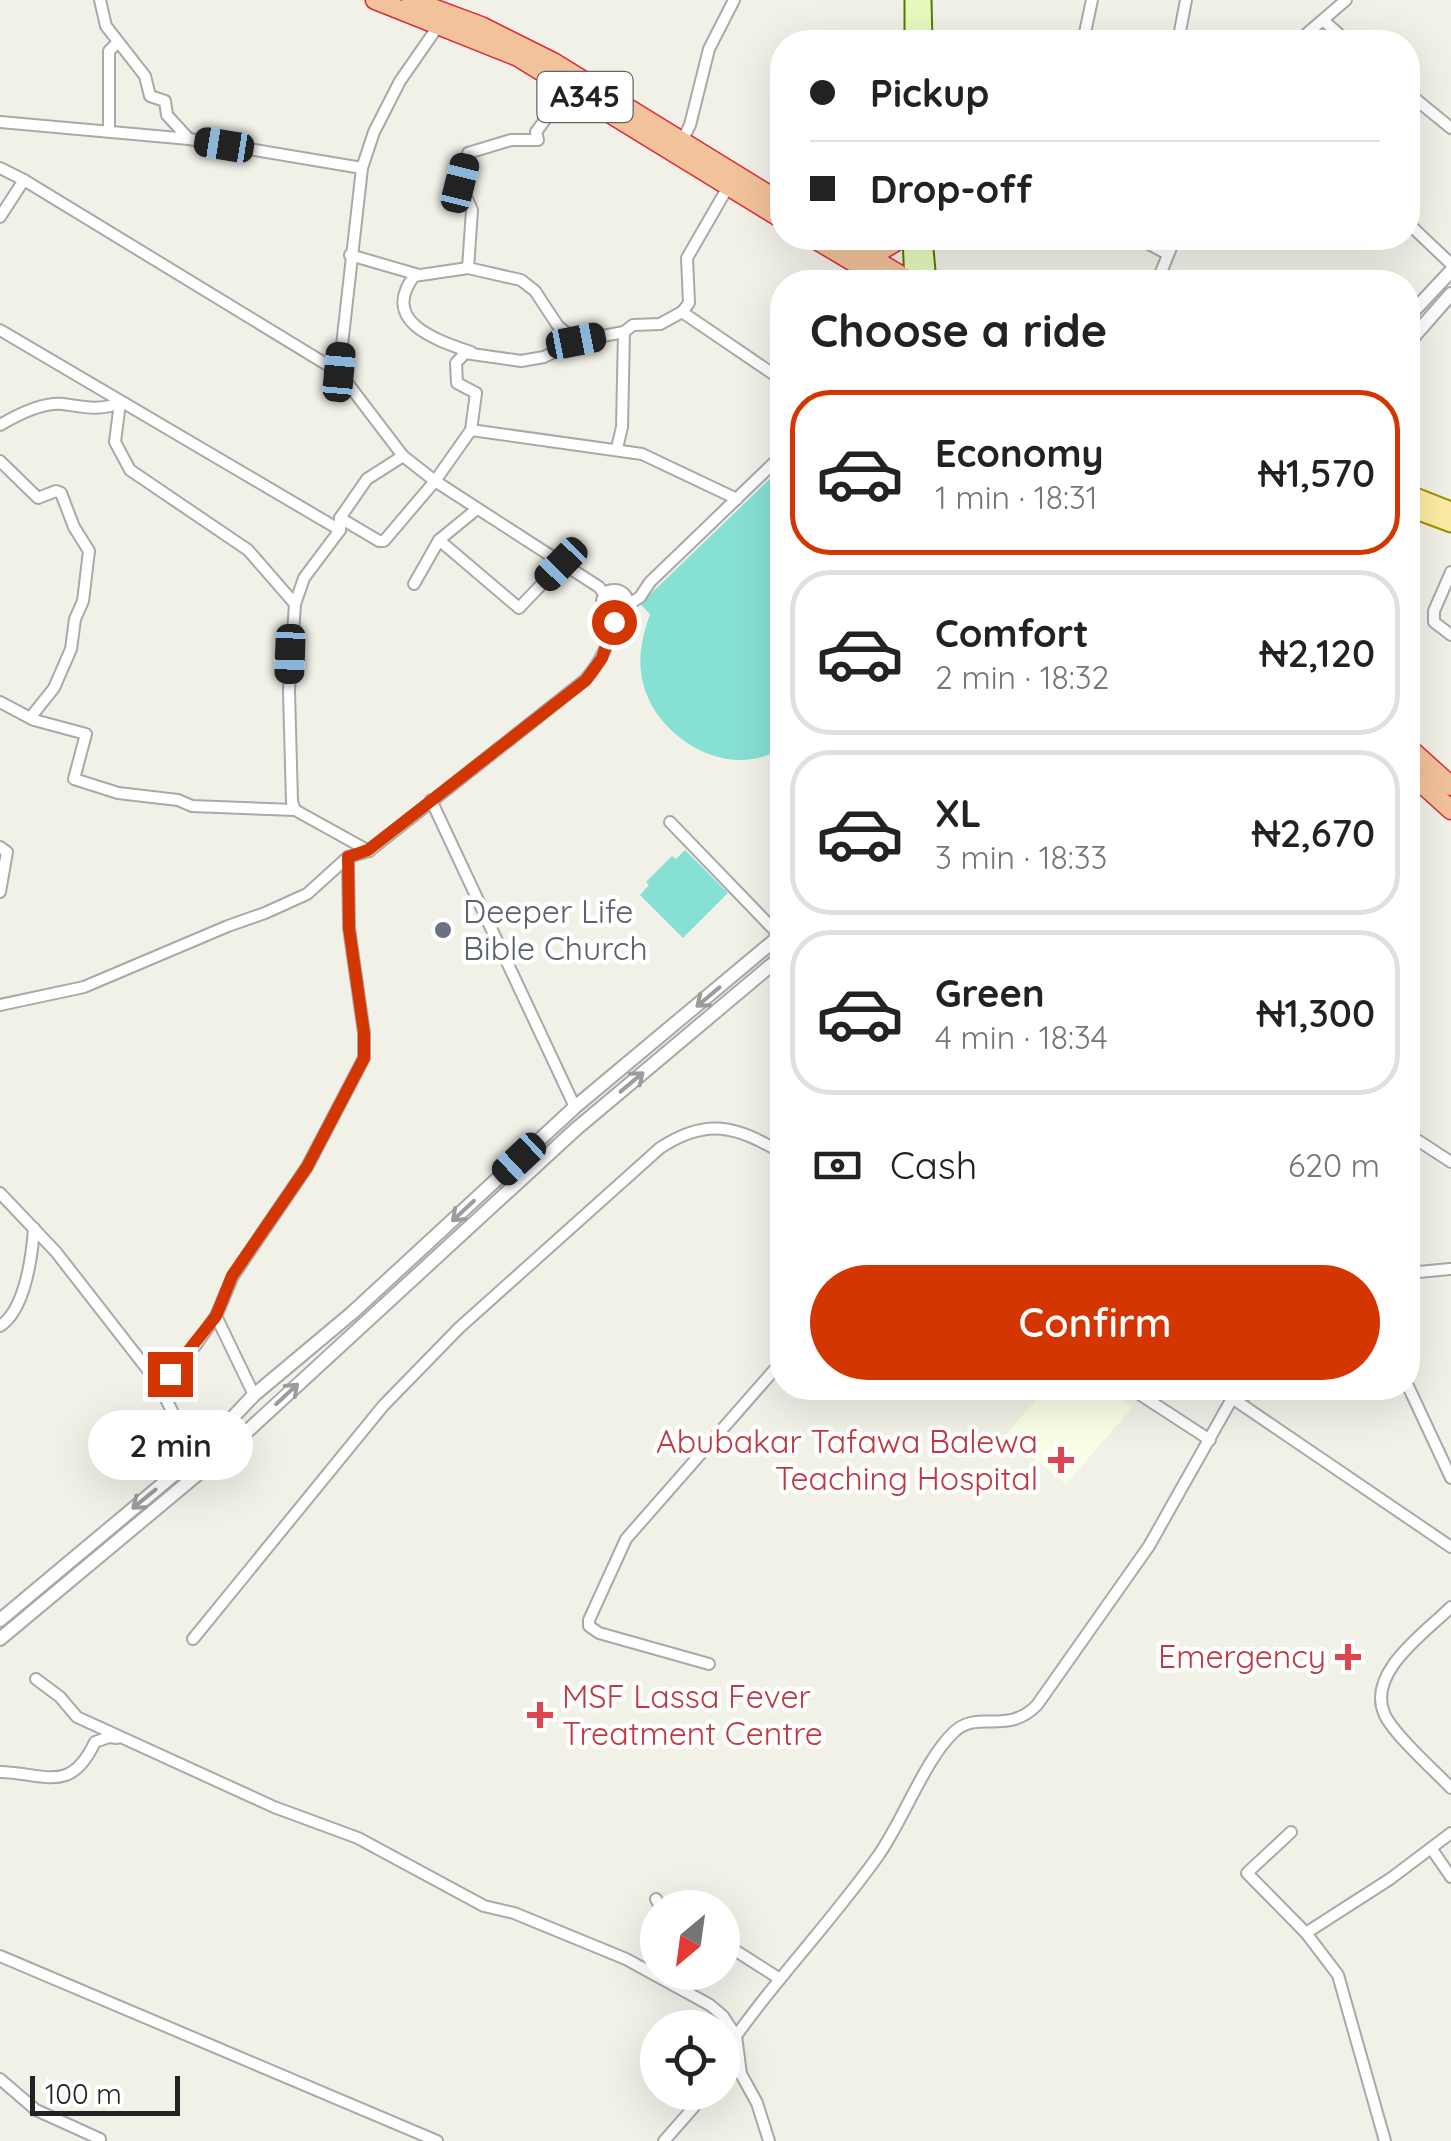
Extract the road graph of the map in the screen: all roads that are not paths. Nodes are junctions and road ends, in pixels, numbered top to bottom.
1 (100, 0) edge
2 (375, 0) edge
3 (411, 0) edge
4 (425, 0) edge
5 (734, 0) edge
6 (913, 0) edge
7 (923, 0) edge
8 (1092, 0) edge
9 (1186, 0) edge
10 (1346, 0) edge
11 (440, 18) junction
12 (1324, 21) junction
13 (912, 30) edge
14 (924, 30) edge
15 (1085, 30) edge
16 (1180, 30) edge
17 (1312, 30) edge
18 (1334, 30) edge
19 (117, 43) junction
20 (569, 87) junction
21 (1420, 103) edge
22 (0, 122) edge
23 (1451, 128) edge
24 (110, 130) junction
25 (189, 139) junction
26 (682, 142) junction
27 (0, 168) edge
28 (362, 168) junction
29 (24, 180) junction
30 (728, 187) junction
31 (770, 196) edge
32 (770, 213) edge
33 (0, 217) edge
34 (1420, 235) edge
35 (833, 250) edge
36 (859, 250) edge
37 (1160, 250) edge
38 (1170, 250) edge
39 (1168, 254) junction
40 (350, 255) junction
41 (1451, 267) edge
42 (468, 268) junction
43 (867, 270) edge
44 (892, 270) edge
45 (1162, 270) edge
46 (425, 276) junction
47 (1451, 294) edge
48 (1420, 303) edge
49 (682, 312) junction
50 (1420, 329) edge
51 (0, 330) edge
52 (624, 332) junction
53 (576, 341) junction
54 (481, 356) junction
55 (339, 372) junction
56 (770, 372) edge
57 (120, 404) junction
58 (0, 425) edge
59 (471, 430) junction
60 (617, 448) junction
61 (403, 456) junction
62 (0, 462) edge
63 (770, 467) edge
64 (435, 481) junction
65 (1420, 498) edge
66 (738, 499) junction
67 (478, 509) junction
68 (1451, 510) edge
69 (1420, 512) edge
70 (340, 524) junction
71 (1451, 524) edge
72 (439, 540) junction
73 (561, 564) junction
74 (1451, 572) edge
75 (650, 582) junction
76 (414, 584) dead end
77 (622, 591) junction
78 (295, 604) junction
79 (628, 606) junction
80 (608, 607) junction
81 (1451, 634) edge
82 (0, 702) edge
83 (30, 718) junction
84 (1420, 758) edge
85 (1420, 782) edge
86 (1451, 786) edge
87 (432, 800) junction
88 (295, 810) junction
89 (1451, 810) edge
90 (670, 822) dead end
91 (0, 847) edge
92 (368, 850) junction
93 (348, 857) junction
94 (0, 892) edge
95 (770, 923) edge
96 (770, 945) edge
97 (770, 966) edge
98 (0, 1004) edge
99 (575, 1107) junction
100 (584, 1123) junction
101 (1420, 1142) edge
102 (770, 1147) edge
103 (1451, 1162) edge
104 (0, 1192) edge
105 (34, 1228) junction
106 (1450, 1269) edge
107 (1420, 1272) edge
108 (216, 1316) junction
109 (0, 1326) edge
110 (770, 1375) edge
111 (158, 1383) junction
112 (254, 1395) junction
113 (1157, 1400) edge
114 (1231, 1400) edge
115 (1246, 1400) edge
116 (1415, 1400) edge
117 (1210, 1440) junction
118 (196, 1456) junction
119 (1451, 1478) edge
120 (1451, 1547) edge
121 (1451, 1607) edge
122 (0, 1620) edge
123 (0, 1639) edge
124 (194, 1639) dead end
125 (709, 1664) dead end
126 (36, 1679) dead end
127 (127, 1740) junction
128 (0, 1772) edge
129 (1451, 1788) edge
130 (1291, 1832) dead end
131 (1451, 1834) edge
132 (1432, 1848) junction
133 (1451, 1877) edge
134 (1306, 1933) junction
135 (740, 1953) edge
136 (0, 1956) edge
137 (780, 1979) junction
138 (718, 2010) edge
139 (740, 2031) edge
140 (740, 2066) edge
141 (0, 2078) edge
142 (691, 2110) edge
143 (100, 2139) edge
144 (437, 2141) edge
145 (664, 2141) edge
146 (770, 2141) edge
147 (1385, 2141) edge

1 - 19 street
2 - 11 highway, A345
3 - 11 highway, A345
4 - 11 street
5 - 26 street
6 - 13 main road
7 - 14 main road
8 - 15 street
9 - 16 street
10 - 12 street
11 - 20 highway, A345
11 - 26 highway, A345
11 - 28 street
12 - 17 street
12 - 18 street
19 - 24 street
19 - 25 street
20 - 30 highway, A345
20 - 42 street
21 - 23 street
22 - 24 street
24 - 25 street
25 - 28 street
26 - 31 highway, A345
27 - 29 street
28 - 40 street
29 - 33 street
29 - 55 street
30 - 32 highway, A345
30 - 49 street
34 - 41 street
35 - 43 highway
36 - 44 highway
37 - 39 street
38 - 39 street
39 - 45 street
40 - 46 street
40 - 55 street
41 - 48 street
42 - 46 street
42 - 53 street
46 - 54 street
47 - 50 street
49 - 52 street
49 - 56 street
51 - 57 street
52 - 53 street
52 - 60 street
53 - 54 street
54 - 59 street
55 - 61 street
57 - 58 street
57 - 70 street
57 - 78 street
59 - 60 street
59 - 64 street
60 - 66 street
61 - 64 street
61 - 70 street
62 - 83 street
63 - 66 street
64 - 67 street
64 - 70 street
65 - 68 main road
66 - 75 street
67 - 72 street
67 - 73 street
69 - 71 main road
70 - 78 street
72 - 73 street
72 - 76 street
73 - 80 street
74 - 81 street
75 - 77 street
75 - 79 street
77 - 79 street
77 - 80 street
78 - 88 street
79 - 80 street
80 - 87 street
82 - 83 street
83 - 88 street
84 - 86 highway
85 - 89 highway
87 - 92 street
87 - 99 street
88 - 92 street
90 - 95 street
91 - 94 street
92 - 93 street
93 - 98 street
93 - 108 street
96 -> 99 street
100 -> 97 street
99 - 100 street
99 -> 112 street
123 -> 100 street
101 - 103 street
102 - 124 street
104 - 105 street
105 - 109 street
105 - 111 street
106 - 107 street
108 - 111 street
108 - 112 street
110 - 125 street
111 - 118 street
112 - 118 street
113 - 117 street
114 - 117 street
115 - 120 street
116 - 119 street
117 - 137 street
118 -> 122 street
121 - 129 street
126 - 127 street
127 - 128 street
127 - 138 street
130 - 134 street
131 - 132 street
132 - 133 street
132 - 134 street
134 - 147 street
135 - 137 street
136 - 144 street
137 - 139 street
140 - 146 street
141 - 143 street
142 - 145 street

